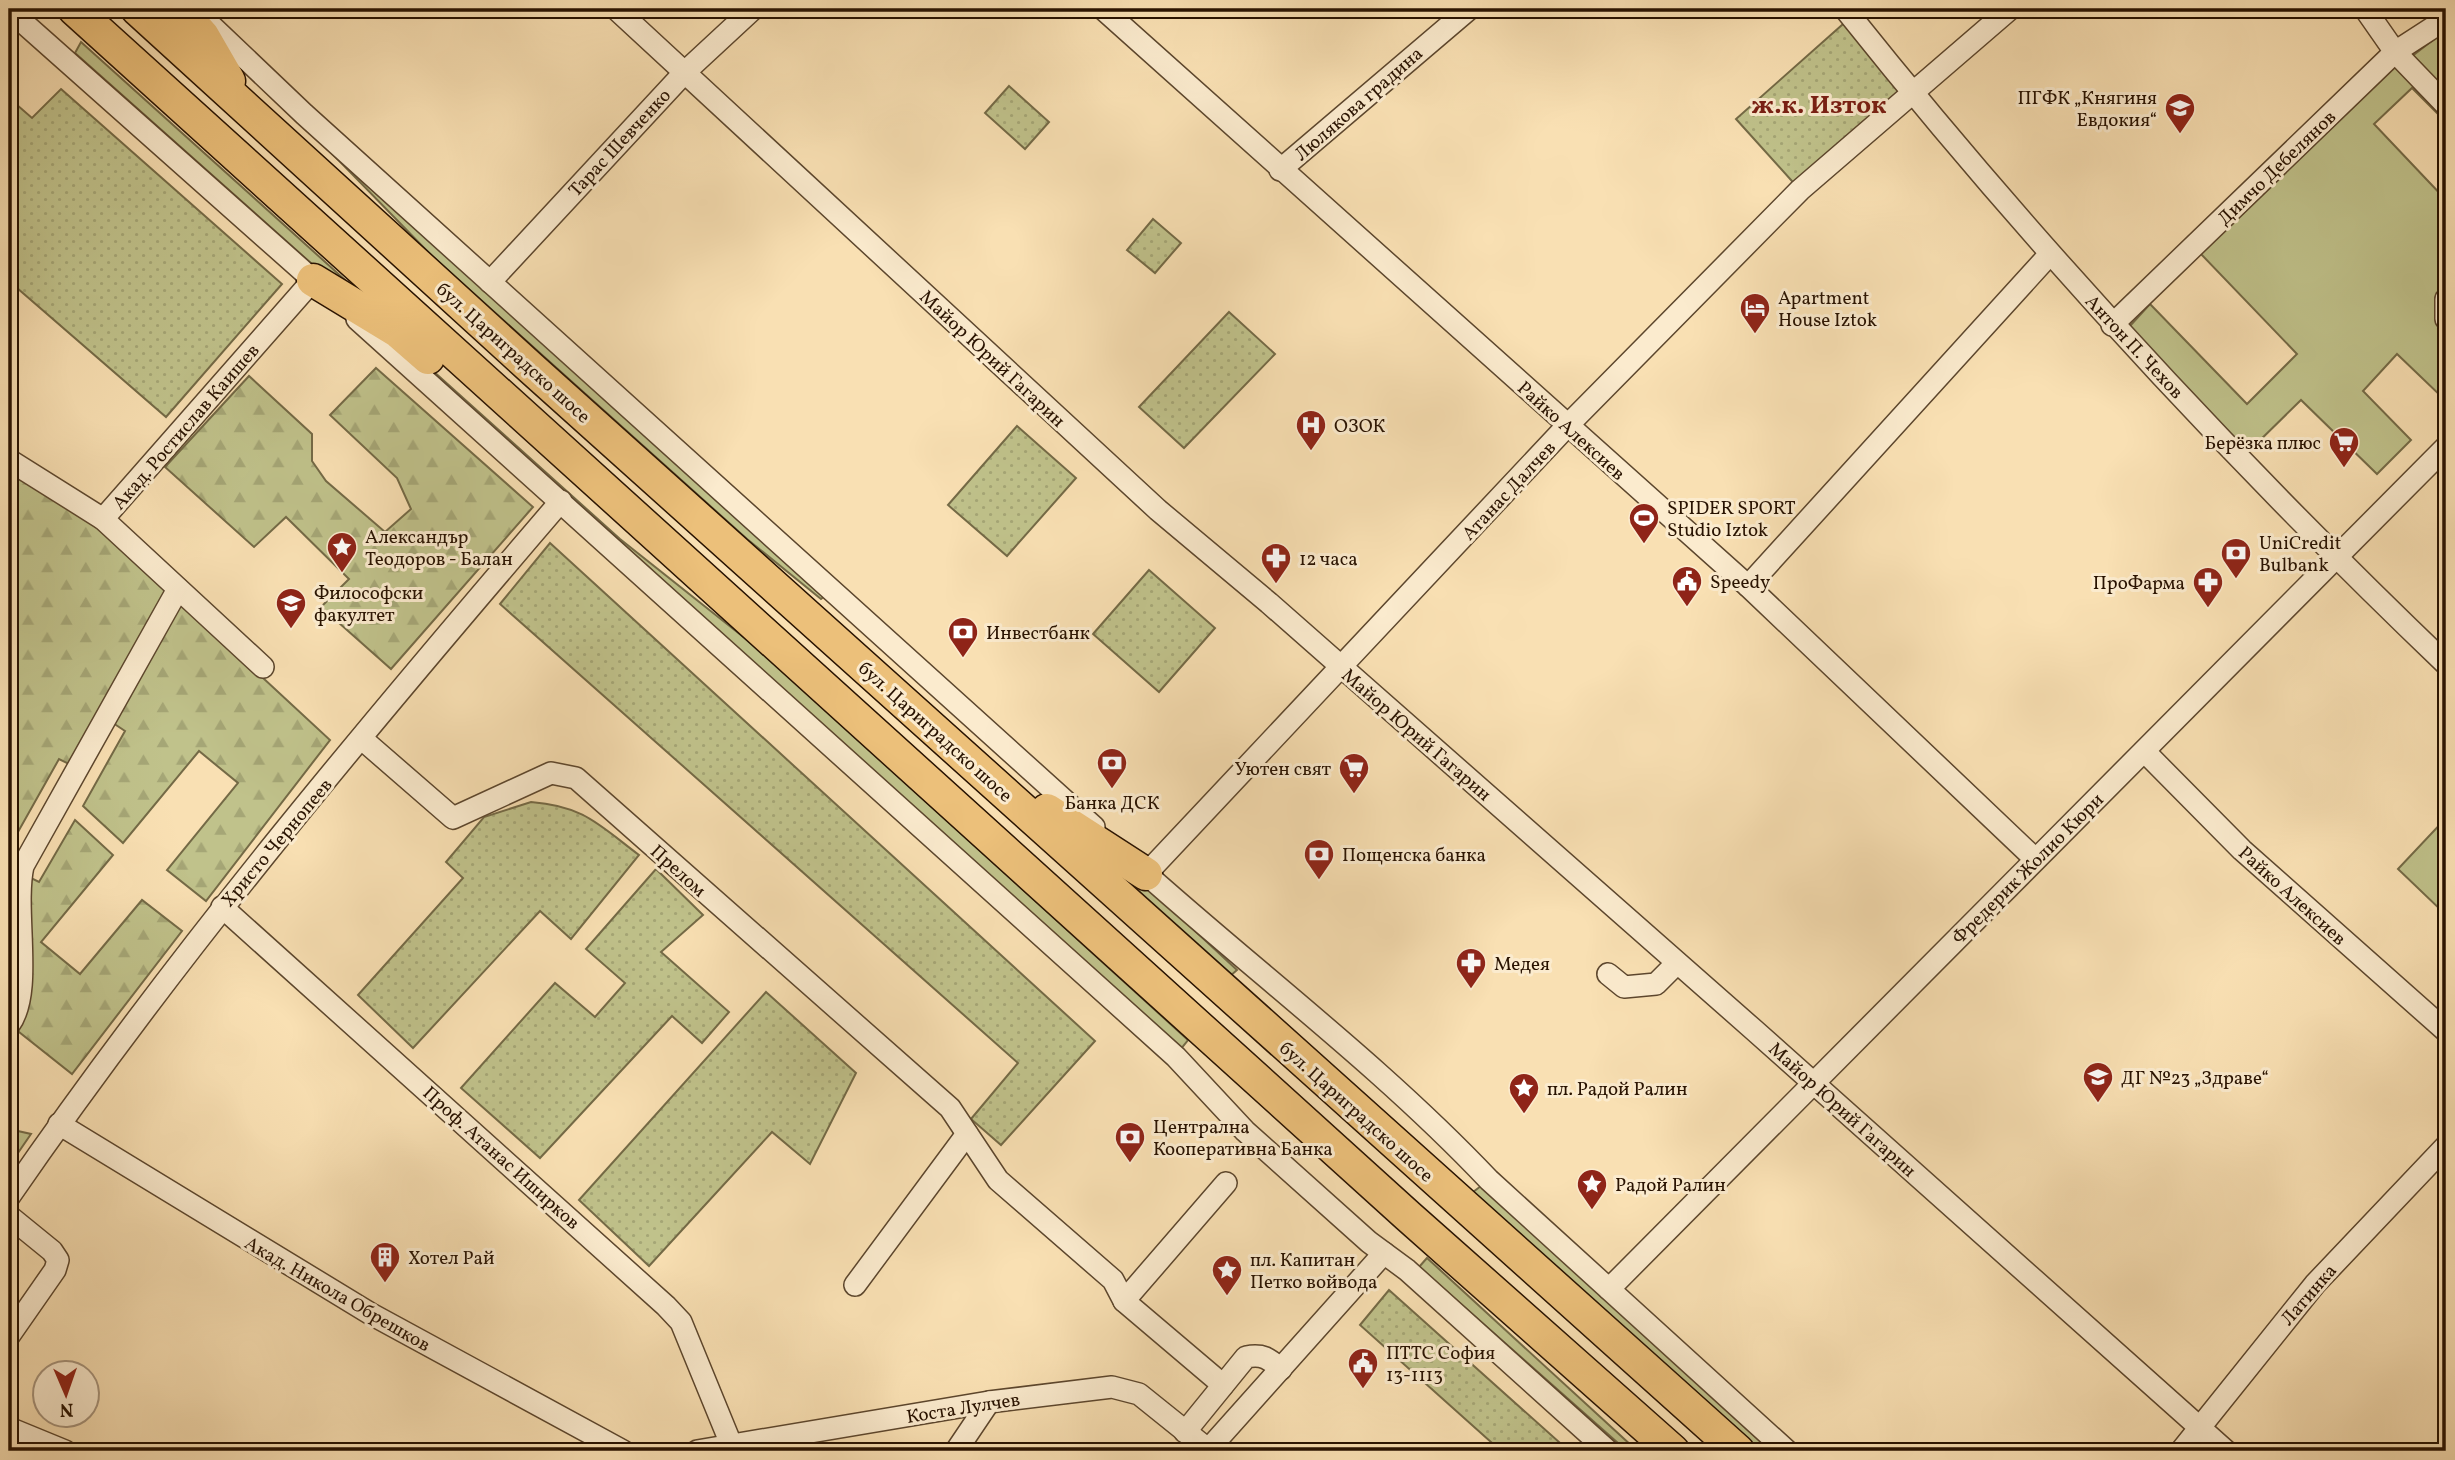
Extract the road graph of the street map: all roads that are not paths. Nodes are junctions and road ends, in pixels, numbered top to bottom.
1 (74, 9) edge
2 (136, 9) edge
3 (179, 9) edge
4 (193, 9) edge
5 (616, 9) edge
6 (753, 9) edge
7 (1103, 9) edge
8 (1469, 9) edge
9 (1844, 9) edge
10 (2010, 9) edge
11 (2365, 9) edge
12 (9, 10) edge
13 (2446, 19) edge
14 (2395, 52) junction
15 (685, 72) junction
16 (1912, 93) junction
17 (2446, 105) edge
18 (243, 106) junction
19 (1280, 170) junction
20 (2050, 254) junction
21 (313, 280) junction
22 (490, 282) junction
23 (2446, 299) edge
24 (2446, 319) edge
25 (2112, 325) junction
26 (1568, 425) junction
27 (2446, 447) edge
28 (9, 460) edge
29 (561, 501) junction
30 (618, 502) junction
31 (103, 520) junction
32 (2337, 560) junction
33 (1748, 586) junction
34 (178, 589) junction
35 (2446, 664) edge
36 (263, 667) dead end
37 (1341, 667) junction
38 (362, 739) junction
39 (2146, 752) junction
40 (968, 759) junction
41 (2034, 858) junction
42 (1146, 874) junction
43 (222, 907) junction
44 (1677, 963) junction
45 (1608, 974) dead end
46 (9, 1025) edge
47 (2446, 1031) edge
48 (1814, 1083) junction
49 (58, 1124) junction
50 (967, 1134) junction
51 (2446, 1146) edge
52 (1226, 1183) dead end
53 (9, 1197) edge
54 (9, 1216) edge
55 (1384, 1253) junction
56 (855, 1285) dead end
57 (1609, 1289) junction
58 (1124, 1300) junction
59 (9, 1336) edge
60 (1281, 1369) junction
61 (1223, 1385) junction
62 (989, 1402) junction
63 (2200, 1425) junction
64 (9, 1428) edge
65 (1185, 1432) junction
66 (731, 1444) junction
67 (65, 1451) edge
68 (623, 1451) edge
69 (697, 1451) edge
70 (956, 1451) edge
71 (1208, 1451) edge
72 (1608, 1451) edge
73 (1673, 1451) edge
74 (1738, 1451) edge
75 (1787, 1451) edge
76 (2182, 1451) edge
77 (2227, 1451) edge

1 - 30 highway
2 - 18 highway, бул. Цариградско шосе
3 - 18 highway
4 - 22 street, бул. Цариградско шосе
5 - 15 street, Майор Юрий Гагарин
6 - 15 street, Тарас Шевченко
7 - 19 street, Райко Алексиев
8 - 19 street, Люлякова градина
9 - 16 street, Антон П. Чехов
10 - 16 street, Атанас Далчев
11 - 14 street
12 - 21 street
13 - 14 street, Димчо Дебелянов
14 - 17 street
14 - 25 street, Димчо Дебелянов
15 - 22 street, Тарас Шевченко
15 - 37 street, Майор Юрий Гагарин
16 - 20 street, Антон П. Чехов
16 - 26 street, Атанас Далчев
18 - 40 highway, бул. Цариградско шосе
19 - 26 street, Райко Алексиев
20 - 25 street, Антон П. Чехов
20 - 33 street
21 - 29 street
21 - 30 highway
21 - 31 street, Акад. Ростислав Каишев
22 - 42 street, бул. Цариградско шосе
23 - 24 street
25 - 32 street, Антон П. Чехов
26 - 33 street, Райко Алексиев
26 - 37 street, Атанас Далчев
27 - 32 street, Фредерик Жолио Кюри
28 - 31 street, Акад. Ростислав Каишев
29 - 38 street, Христо Чернопеев
29 - 55 street
30 - 73 highway
31 - 34 street
32 - 35 street, Антон П. Чехов
32 - 39 street, Фредерик Жолио Кюри
33 - 41 street, Райко Алексиев
34 - 36 street
34 - 46 street
37 - 42 street, Атанас Далчев
37 - 44 street, Майор Юрий Гагарин
38 - 43 street, Христо Чернопеев
38 - 50 street, Прелом
39 - 41 street, Фредерик Жолио Кюри
39 - 47 street, Райко Алексиев
40 - 42 highway
40 - 74 highway, бул. Цариградско шосе
41 - 48 street, Фредерик Жолио Кюри
42 - 57 street, бул. Цариградско шосе
43 - 49 street, Христо Чернопеев
43 - 66 street, Проф. Атанас Иширков
44 - 45 street
44 - 48 street, Майор Юрий Гагарин
48 - 57 street, Фредерик Жолио Кюри
48 - 63 street, Майор Юрий Гагарин
49 - 53 street, Христо Чернопеев
49 - 68 street, Акад. Никола Обрешков
50 - 56 street
50 - 58 street, Прелом
51 - 63 street, Латинка
52 - 58 street
54 - 59 street
55 - 60 street
55 - 72 street
57 - 75 street, бул. Цариградско шосе
58 - 61 street
60 - 61 street
60 - 71 street
61 - 65 street
62 - 65 street, Коста Лулчев
62 - 66 street, Коста Лулчев
62 - 70 street
63 - 76 street, Латинка
63 - 77 street, Майор Юрий Гагарин
64 - 67 street
65 - 71 street, Коста Лулчев
66 - 69 street, Коста Лулчев

